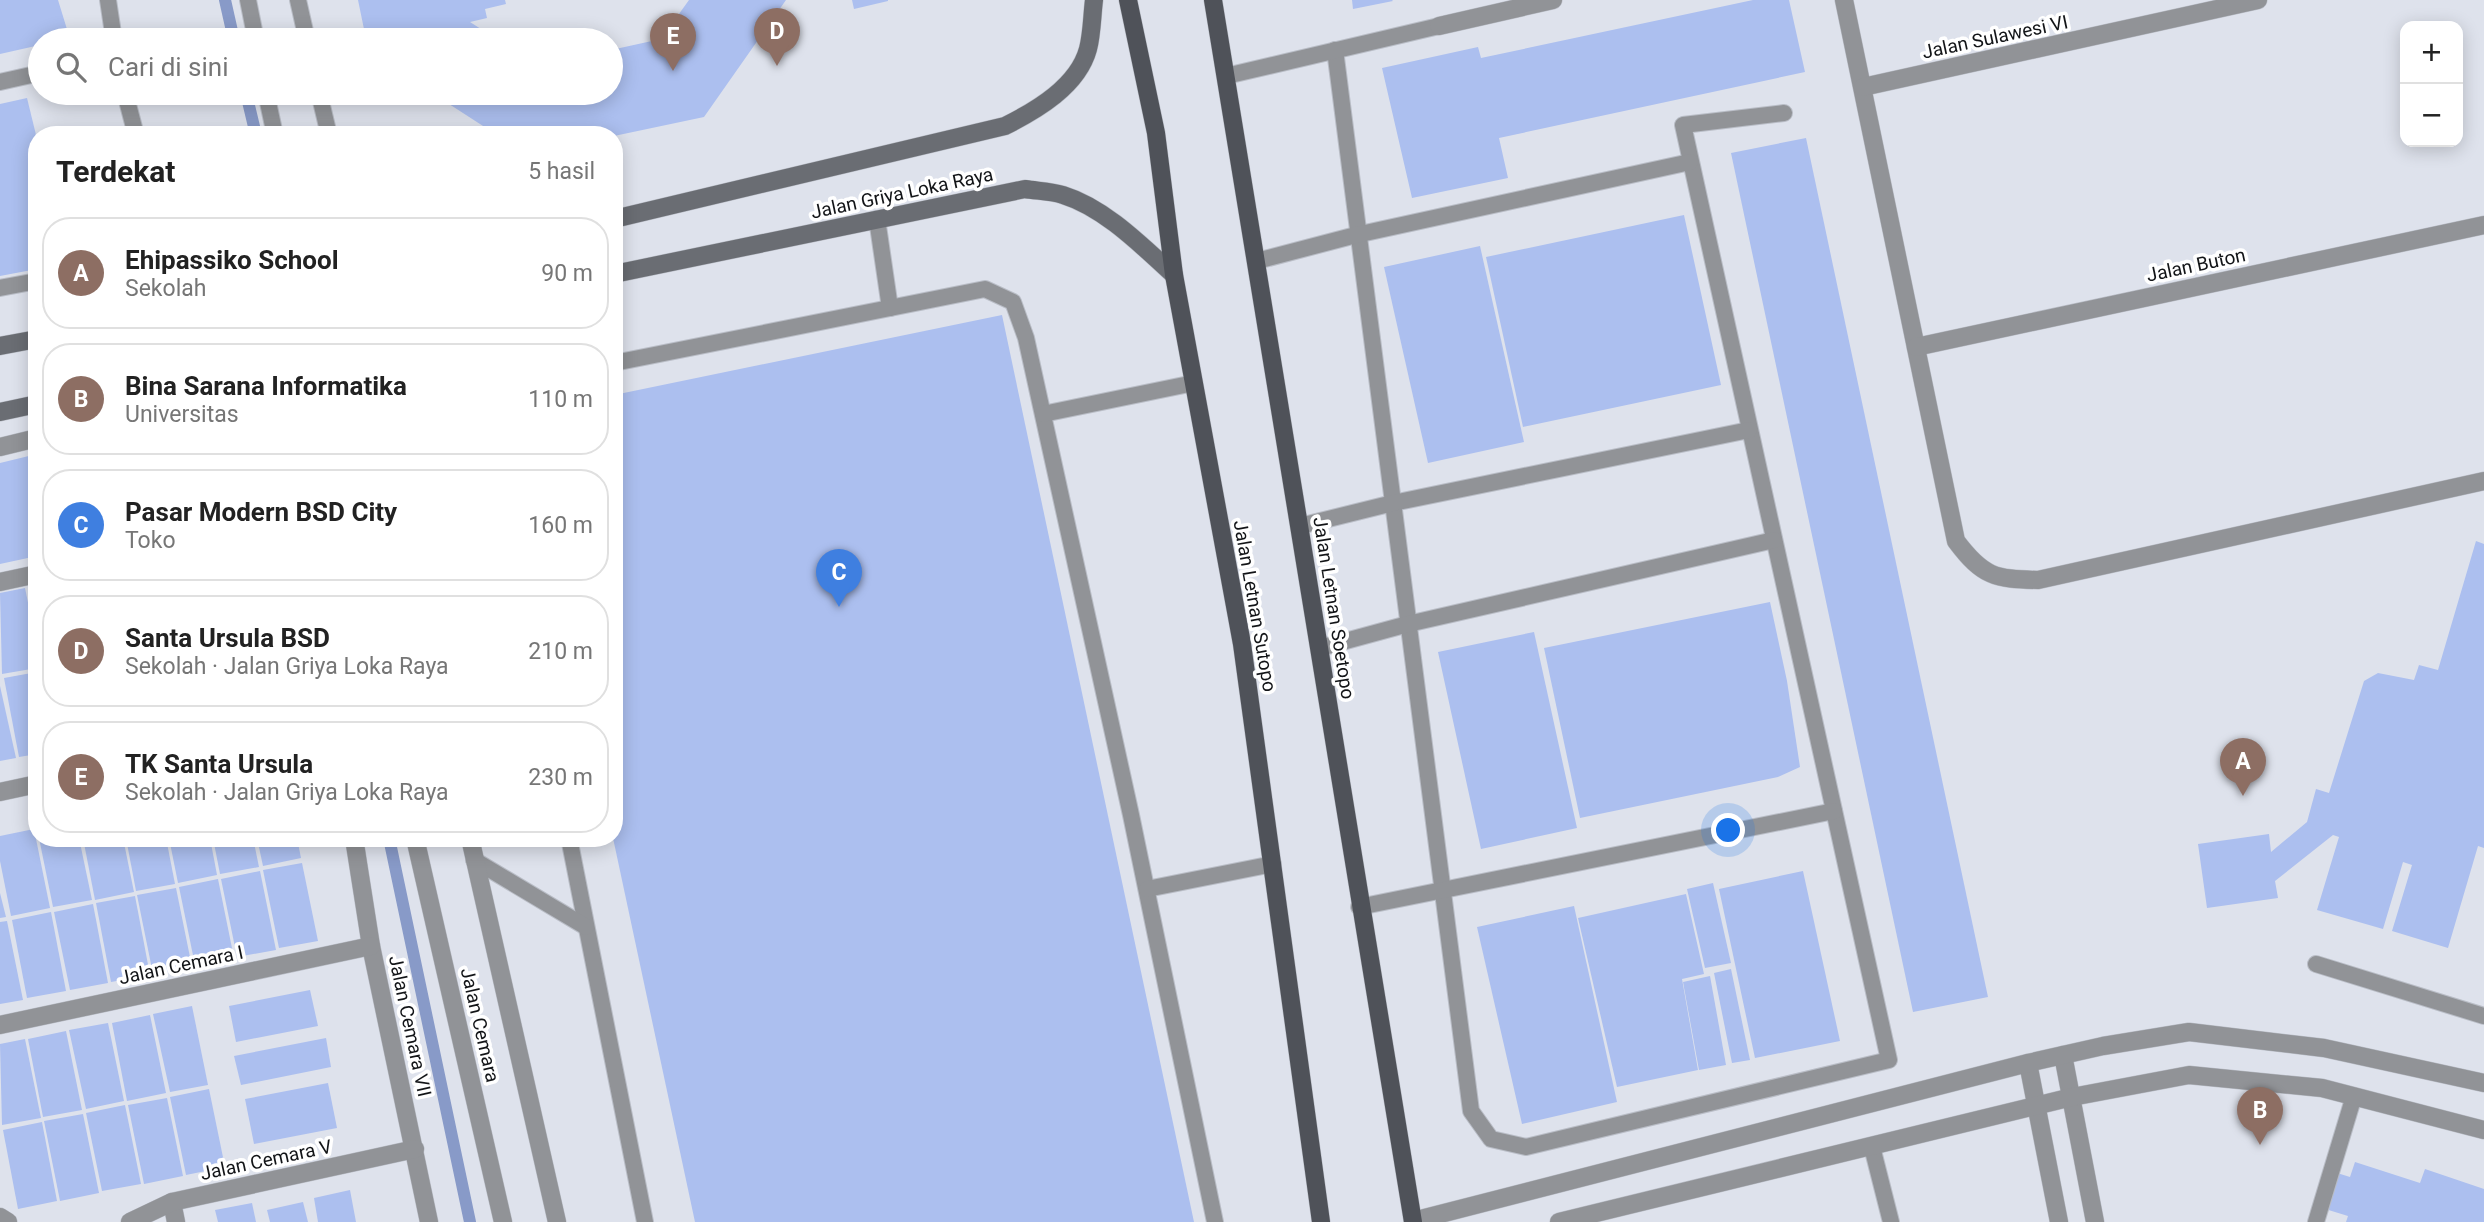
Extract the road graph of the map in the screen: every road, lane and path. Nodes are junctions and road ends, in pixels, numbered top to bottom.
1 (108, 0) edge
2 (248, 0) edge
3 (298, 0) edge
4 (1094, 0) edge
5 (1128, 0) edge
6 (1213, 0) edge
7 (1553, 0) edge
8 (1843, 0) edge
9 (2258, 0) edge
10 (1439, 26) joint
11 (112, 28) edge
12 (254, 28) edge
13 (304, 28) edge
14 (1335, 50) junction
15 (1226, 75) junction
16 (28, 76) edge
17 (0, 82) edge
18 (1863, 87) junction
19 (128, 105) edge
20 (269, 105) edge
21 (322, 105) edge
22 (1784, 113) dead end
23 (134, 126) edge
24 (273, 126) edge
25 (327, 126) edge
26 (1690, 162) junction
27 (623, 217) edge
28 (877, 219) junction
29 (2484, 225) edge
30 (1356, 235) junction
31 (1257, 261) junction
32 (623, 272) edge
33 (1174, 275) junction
34 (28, 283) edge
35 (0, 288) edge
36 (890, 308) junction
37 (28, 341) edge
38 (0, 346) edge
39 (1916, 347) junction
40 (623, 357) edge
41 (1194, 383) junction
42 (28, 406) edge
43 (0, 412) edge
44 (1043, 414) junction
45 (1749, 430) junction
46 (28, 440) edge
47 (0, 447) edge
48 (2484, 481) edge
49 (1393, 503) junction
50 (1300, 526) junction
51 (1774, 540) junction
52 (28, 576) edge
53 (0, 582) edge
54 (1408, 624) junction
55 (1320, 649) junction
56 (28, 786) edge
57 (0, 792) edge
58 (1834, 811) junction
59 (355, 847) edge
60 (417, 847) edge
61 (472, 847) edge
62 (571, 847) edge
63 (474, 860) junction
64 (1273, 864) junction
65 (1147, 889) junction
66 (1443, 892) junction
67 (1359, 907) junction
68 (586, 927) junction
69 (371, 946) junction
70 (2316, 964) dead end
71 (2484, 1016) edge
72 (0, 1025) edge
73 (2063, 1055) junction
74 (2028, 1063) junction
75 (2484, 1083) edge
76 (2354, 1096) junction
77 (2072, 1097) junction
78 (2038, 1107) junction
79 (2484, 1130) edge
80 (1872, 1147) junction
81 (415, 1149) junction
82 (172, 1202) junction
83 (0, 1217) edge
84 (8, 1222) edge
85 (130, 1222) edge
86 (176, 1222) edge
87 (429, 1222) edge
88 (503, 1222) edge
89 (557, 1222) edge
90 (645, 1222) edge
91 (1215, 1222) edge
92 (1321, 1222) edge
93 (1413, 1222) edge
94 (1559, 1222) edge
95 (1891, 1222) edge
96 (2059, 1222) edge
97 (2095, 1222) edge
98 (2316, 1222) edge

1 - 11 lane
2 - 12 lane
3 - 13 lane
4 - 27 main road, Jalan Griya Loka Raya
5 - 33 main road, Jalan Letnan Sutopo
6 - 15 main road, Jalan Letnan Soetopo
7 - 10 street
8 - 18 street
9 - 18 street, Jalan Sulawesi VI
10 - 14 lane
14 - 15 lane
14 - 30 lane
15 - 31 main road, Jalan Letnan Soetopo
16 - 17 lane
18 - 39 street
19 - 23 lane
20 - 24 lane
21 - 25 lane
22 - 26 lane
26 - 30 lane
26 - 45 lane
28 - 32 main road, Jalan Griya Loka Raya
28 - 33 main road, Jalan Griya Loka Raya
28 - 36 lane
29 - 39 street, Jalan Buton
30 - 31 lane
30 - 49 lane
31 - 50 main road, Jalan Letnan Soetopo
33 - 41 main road, Jalan Letnan Sutopo
34 - 35 lane
36 - 40 lane
36 - 44 lane
37 - 38 main road
39 - 48 street
41 - 44 lane
41 - 64 main road, Jalan Letnan Sutopo
42 - 43 main road
44 - 65 lane
45 - 49 lane
45 - 51 lane
46 - 47 street
49 - 50 lane
49 - 54 lane
50 - 55 main road, Jalan Letnan Soetopo
51 - 54 lane
51 - 58 lane
52 - 53 street
54 - 55 lane
54 - 66 lane
55 - 67 main road, Jalan Letnan Soetopo
56 - 57 street
58 - 66 lane
58 - 66 lane
59 - 69 street, Jalan Cemara VII
60 - 88 street, Jalan Cemara
61 - 63 street, Jalan Cemara
62 - 68 lane
63 - 68 lane
63 - 89 street, Jalan Cemara
64 - 65 lane
64 - 92 main road, Jalan Letnan Sutopo
65 - 91 lane
66 - 67 lane
67 - 93 main road, Jalan Letnan Soetopo
68 - 90 lane
69 - 72 street, Jalan Cemara I
69 - 81 street, Jalan Cemara VII
70 - 71 lane
73 - 74 street
73 - 75 street
73 - 77 street
74 - 78 street
74 - 93 street
76 - 77 street
76 - 79 street
76 - 98 lane
77 - 78 street
77 - 97 street
78 - 80 street
78 - 96 street
80 - 94 street
80 - 95 lane
81 - 82 street, Jalan Cemara V
81 - 87 street, Jalan Cemara VII
82 - 85 street, Jalan Cemara V
82 - 86 street
83 - 84 street

